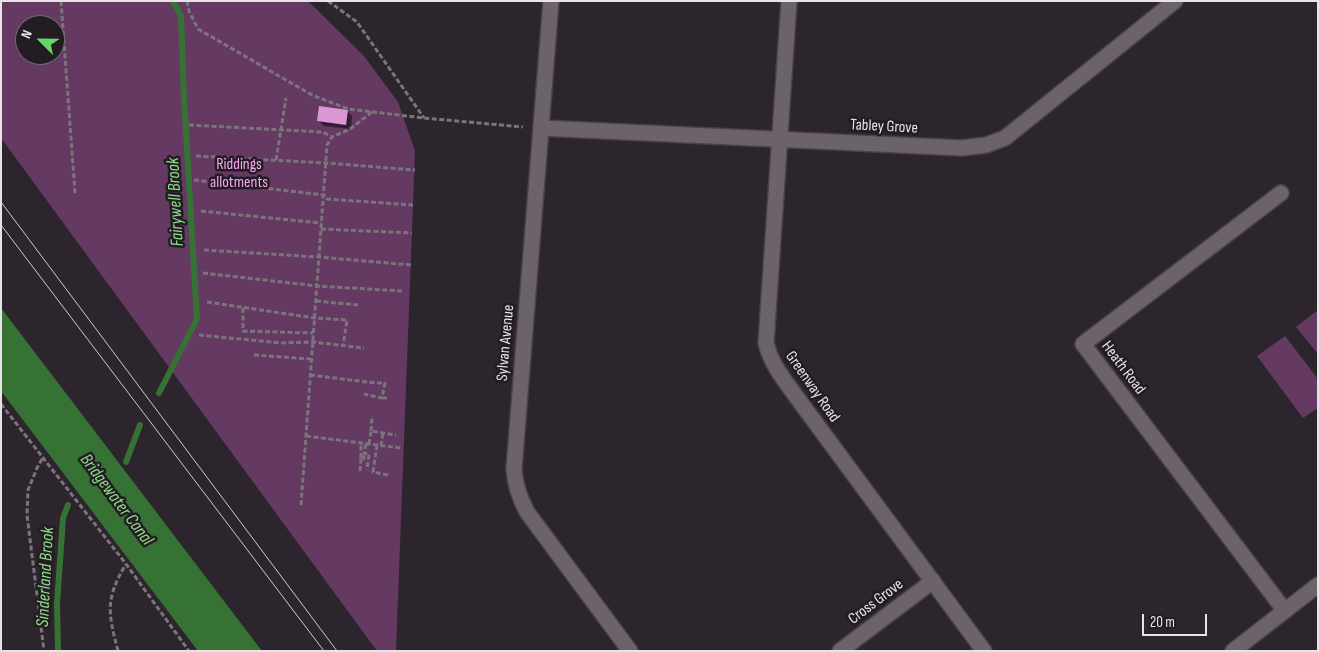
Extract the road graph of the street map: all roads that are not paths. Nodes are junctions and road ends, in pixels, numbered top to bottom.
1 (551, 1) edge
2 (789, 1) edge
3 (1175, 1) edge
4 (541, 128) junction
5 (779, 140) junction
6 (1281, 193) dead end
7 (933, 581) junction
8 (1318, 585) edge
9 (1285, 611) junction
10 (630, 651) edge
11 (840, 651) edge
12 (984, 651) edge
13 (1233, 651) edge

1 - 4 street, Sylvan Avenue
2 - 5 street, Greenway Road
3 - 5 street, Tabley Grove
4 - 5 street, Tabley Grove
4 - 10 street, Sylvan Avenue
5 - 7 street, Greenway Road
6 - 9 street, Heath Road
7 - 11 street, Cross Grove
7 - 12 street, Greenway Road
8 - 9 street
9 - 13 street

